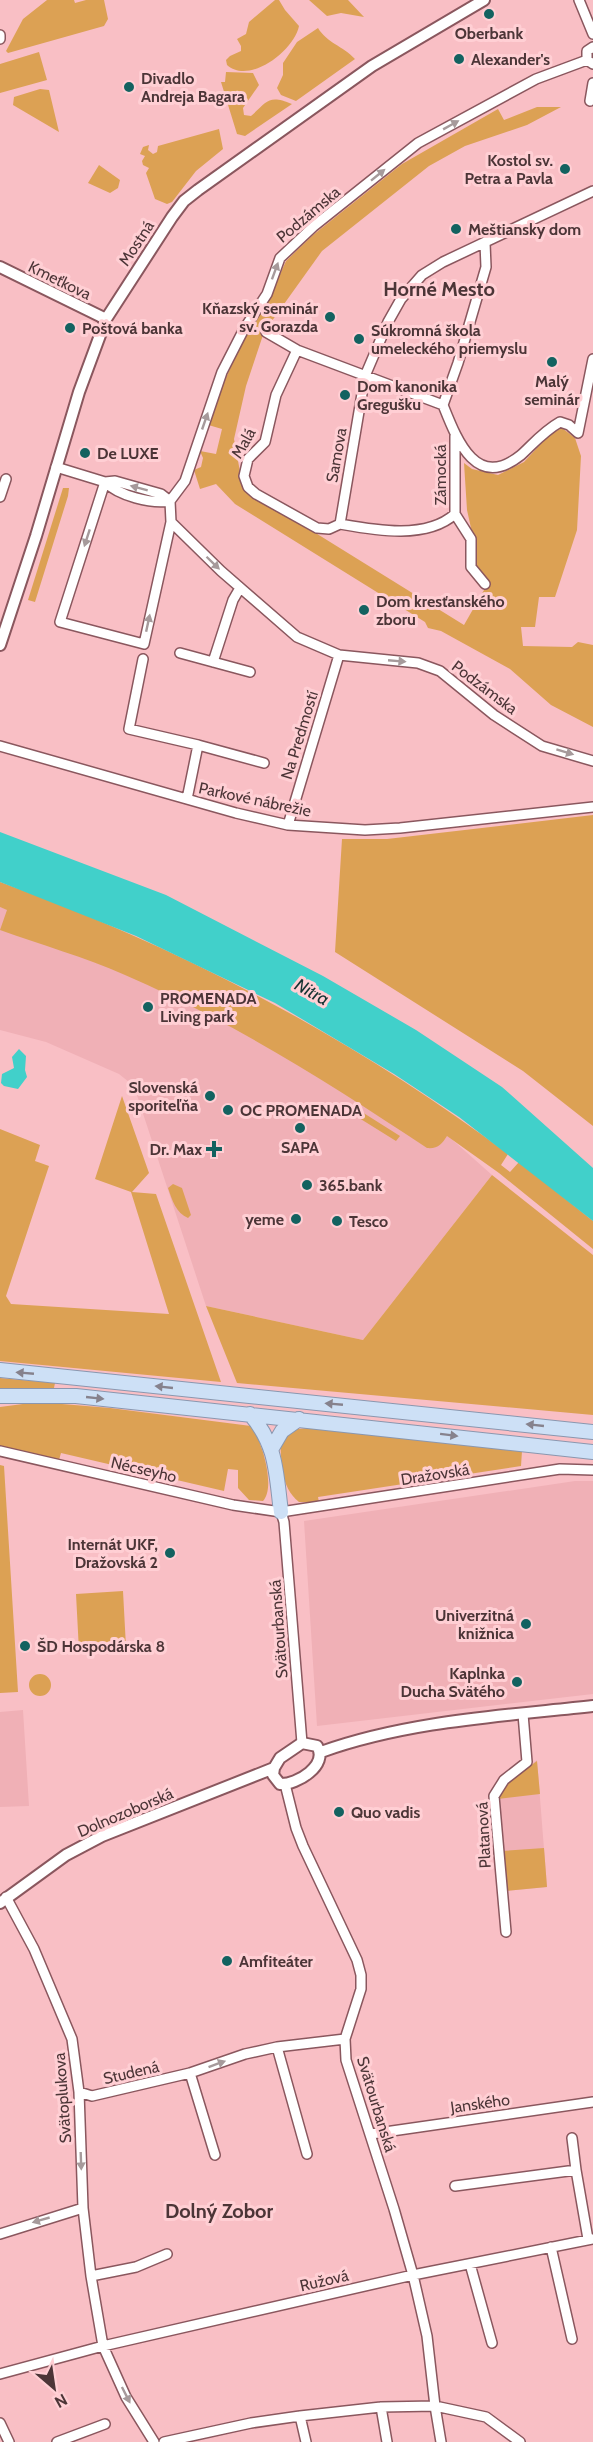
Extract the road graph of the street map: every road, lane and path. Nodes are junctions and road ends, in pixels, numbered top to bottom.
1 (484, 0) edge
2 (579, 0) edge
3 (593, 34) edge
4 (593, 47) edge
5 (590, 62) edge
6 (593, 82) edge
7 (590, 100) dead end
8 (593, 191) edge
9 (485, 243) junction
10 (0, 267) edge
11 (106, 319) junction
12 (266, 332) dead end
13 (297, 350) junction
14 (593, 359) edge
15 (365, 376) junction
16 (443, 405) junction
17 (455, 435) junction
18 (56, 467) junction
19 (6, 479) dead end
20 (105, 482) junction
21 (0, 497) edge
22 (170, 501) junction
23 (455, 514) junction
24 (171, 522) junction
25 (340, 524) junction
26 (485, 584) dead end
27 (240, 588) junction
28 (0, 645) edge
29 (180, 653) dead end
30 (339, 655) junction
31 (143, 659) dead end
32 (213, 662) junction
33 (250, 672) dead end
34 (198, 745) junction
35 (0, 746) edge
36 (593, 761) edge
37 (264, 763) dead end
38 (187, 799) junction
39 (593, 807) edge
40 (288, 825) junction
41 (0, 1371) edge
42 (0, 1396) edge
43 (250, 1414) junction
44 (299, 1419) junction
45 (593, 1432) edge
46 (272, 1448) junction
47 (0, 1451) edge
48 (593, 1452) edge
49 (593, 1470) edge
50 (281, 1512) junction
51 (593, 1706) edge
52 (523, 1714) junction
53 (302, 1743) junction
54 (321, 1752) junction
55 (274, 1768) junction
56 (285, 1784) junction
57 (3, 1900) edge
58 (506, 1932) dead end
59 (345, 2038) junction
60 (277, 2047) junction
61 (190, 2073) junction
62 (79, 2092) junction
63 (593, 2102) edge
64 (371, 2134) junction
65 (572, 2138) dead end
66 (307, 2154) dead end
67 (215, 2155) dead end
68 (576, 2170) junction
69 (455, 2186) dead end
70 (83, 2208) junction
71 (0, 2234) edge
72 (591, 2239) edge
73 (551, 2247) junction
74 (167, 2254) dead end
75 (470, 2264) junction
76 (91, 2276) junction
77 (413, 2276) junction
78 (573, 2339) dead end
79 (492, 2343) dead end
80 (103, 2346) junction
81 (0, 2374) edge
82 (435, 2406) junction
83 (381, 2407) junction
84 (300, 2416) junction
85 (0, 2423) edge
86 (105, 2424) dead end
87 (9, 2442) edge
88 (57, 2442) edge
89 (154, 2442) edge
90 (164, 2442) edge
91 (306, 2442) edge
92 (387, 2442) edge
93 (441, 2442) edge
94 (520, 2442) edge

1 - 11 street, Mostná
2 - 3 street
4 - 5 street
22 -> 5 street, Podzámska
6 - 7 street
8 - 9 street, Samova
9 - 15 street, Samova
9 - 16 street
10 - 11 street, Kmeťkova
11 - 18 street, Mostná
12 - 13 street
13 - 15 street
13 - 25 street, Malá
14 - 17 street
15 - 16 street
15 - 25 street, Samova
16 - 17 street
17 - 23 street, Zámocká
18 - 20 street
18 - 28 street, Mostná
19 - 21 street
20 - 22 street
20 -> 24 street
22 - 24 street
23 - 25 street, Zámocká
23 - 26 street, Zámocká
24 -> 27 street, Podzámska
27 - 30 street, Podzámska
27 - 32 street
29 - 32 street
30 -> 36 street, Podzámska
30 - 40 street, Na Predmostí
31 - 34 street
32 - 33 street
34 - 37 street
34 - 38 street
35 - 38 street, Parkové nábrežie
38 - 40 street, Parkové nábrežie
39 - 40 street, Parkové nábrežie
45 -> 41 main road
42 -> 43 main road
43 - 44 main road
43 - 46 main road
44 - 46 main road
44 -> 48 main road
46 - 50 main road
47 - 50 street, Nécseyho
49 - 50 street, Dražovská
50 - 53 street, Svätourbanská
51 - 52 street
52 - 54 street
52 - 58 street, Platanová
53 - 54 street
53 - 55 street, Dolnozoborská
54 - 56 street
55 - 56 street
55 - 57 street, Dolnozoborská
56 - 59 street, Svätourbanská
57 - 62 street, Svätoplukova
59 - 60 street, Studená
59 - 64 street, Svätourbanská
61 -> 60 street, Studená
60 - 66 street
61 - 62 street, Studená
61 - 67 street
62 -> 70 street, Svätoplukova
63 - 64 street, Janského
64 - 77 street, Svätourbanská
65 - 68 street, Ružová
68 - 69 street
68 - 72 street, Ružová
70 -> 71 street
70 - 76 street, Svätoplukova
72 - 73 street, Ružová
73 - 75 street, Ružová
73 - 78 street
74 - 76 street
75 - 77 street, Ružová
75 - 79 street
76 - 80 street, Svätoplukova
77 - 80 street, Ružová
77 - 82 street, Svätourbanská
80 - 81 street, Ružová
80 -> 89 street, Svätoplukova
82 - 83 street
82 - 93 street, Svätourbanská
82 - 94 street
83 - 84 street
83 - 92 street
84 - 90 street
84 - 91 street
85 - 87 street
86 - 88 street

